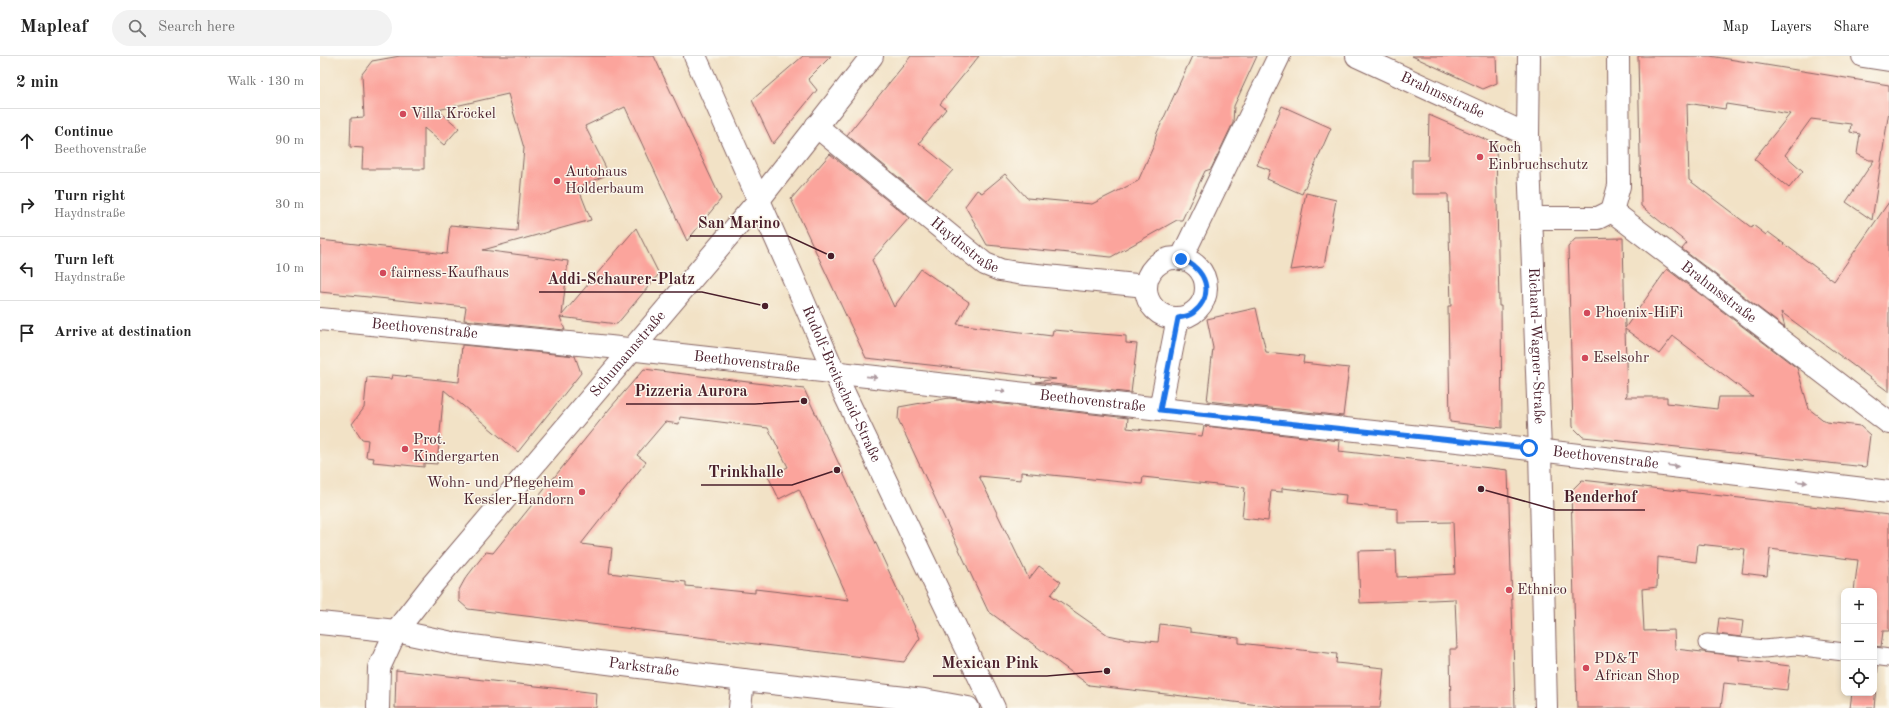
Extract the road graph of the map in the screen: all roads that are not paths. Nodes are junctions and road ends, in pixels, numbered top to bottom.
1 (695, 56) edge
2 (872, 56) edge
3 (1279, 56) edge
4 (1357, 56) edge
5 (1529, 56) edge
6 (1618, 56) edge
7 (1863, 56) edge
8 (1889, 60) edge
9 (816, 126) junction
10 (1528, 135) junction
11 (758, 201) junction
12 (1612, 211) junction
13 (1532, 218) junction
14 (1181, 259) junction
15 (1146, 286) junction
16 (1178, 318) junction
17 (320, 319) edge
18 (631, 349) junction
19 (834, 372) junction
20 (1160, 410) junction
21 (1889, 423) edge
22 (1540, 450) junction
23 (1889, 492) edge
24 (320, 623) edge
25 (396, 631) junction
26 (1707, 643) dead end
27 (1841, 652) edge
28 (1877, 656) edge
29 (1889, 658) edge
30 (743, 680) junction
31 (378, 708) edge
32 (740, 708) edge
33 (968, 708) edge
34 (994, 708) edge
35 (1546, 708) edge

1 - 11 street, Rudolf-Breitscheid-Straße
2 - 9 street, Schumannstraße
3 - 14 street
4 - 10 street, Brahmsstraße
5 - 10 street, Richard-Wagner-Straße
6 - 12 street
7 - 8 street
9 - 11 street, Schumannstraße
9 - 15 street, Haydnstraße
10 - 13 street, Richard-Wagner-Straße
11 - 18 street, Schumannstraße
11 - 19 street, Rudolf-Breitscheid-Straße
12 - 13 street
12 - 21 street, Brahmsstraße
13 - 22 street, Richard-Wagner-Straße
14 - 15 street
14 - 16 street
15 - 16 street
16 - 20 street
17 - 18 street, Beethovenstraße
18 - 19 street, Beethovenstraße
18 - 25 street, Schumannstraße
19 -> 20 street, Beethovenstraße
19 - 34 street, Rudolf-Breitscheid-Straße
20 - 22 street, Beethovenstraße
22 -> 23 street, Beethovenstraße
22 - 35 street, Richard-Wagner-Straße
24 - 25 street, Parkstraße
25 - 30 street, Parkstraße
25 - 31 street, Schumannstraße
26 - 27 lane
28 - 29 lane
30 - 32 street
30 - 33 street, Parkstraße

